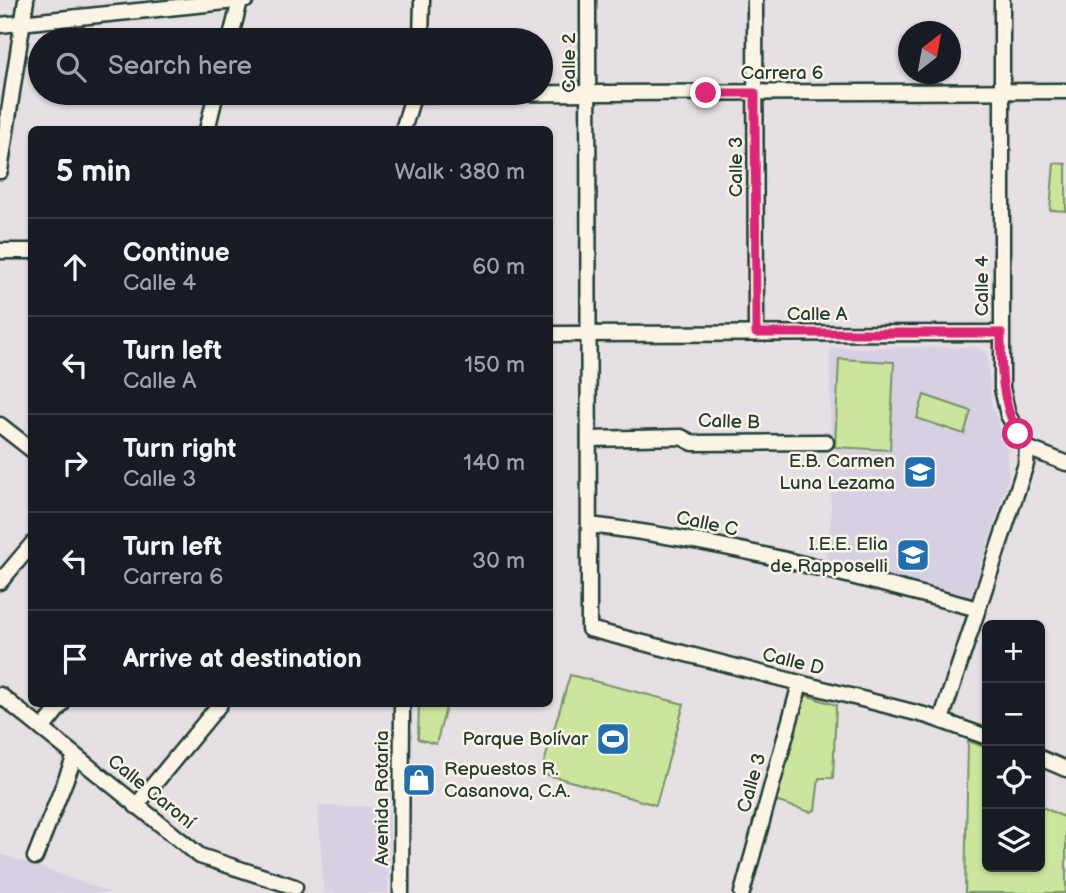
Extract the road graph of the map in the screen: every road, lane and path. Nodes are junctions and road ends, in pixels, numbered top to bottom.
1 (26, 0) edge
2 (246, 0) edge
3 (422, 0) edge
4 (588, 0) edge
5 (755, 0) edge
6 (1002, 0) edge
7 (240, 1) edge
8 (23, 23) junction
9 (0, 25) edge
10 (233, 28) edge
11 (421, 28) edge
12 (1002, 91) junction
13 (1066, 91) edge
14 (553, 93) edge
15 (589, 93) junction
16 (755, 93) junction
17 (213, 105) edge
18 (411, 105) edge
19 (208, 126) edge
20 (405, 126) edge
21 (3, 140) edge
22 (0, 171) edge
23 (0, 251) edge
24 (28, 251) edge
25 (756, 333) junction
26 (1001, 333) junction
27 (553, 334) edge
28 (590, 334) junction
29 (0, 425) edge
30 (589, 439) junction
31 (826, 442) dead end
32 (28, 447) edge
33 (1027, 448) junction
34 (1066, 463) edge
35 (589, 524) junction
36 (28, 549) edge
37 (0, 582) edge
38 (978, 609) junction
39 (589, 629) joint
40 (800, 684) junction
41 (0, 695) edge
42 (60, 707) edge
43 (218, 707) edge
44 (402, 707) edge
45 (940, 720) junction
46 (42, 729) junction
47 (982, 735) edge
48 (75, 756) junction
49 (1045, 760) edge
50 (1066, 769) edge
51 (136, 806) junction
52 (35, 857) dead end
53 (295, 887) dead end
54 (401, 893) edge
55 (742, 893) edge

1 - 8 street
2 - 7 street
3 - 11 street
4 - 15 street, Calle 2
5 - 16 street, Calle 3
6 - 12 street, Calle 4
7 - 8 street
7 - 10 street
8 - 9 street
8 - 21 street
12 - 13 street, Carrera 6
12 - 16 street, Carrera 6
12 - 26 street, Calle 4
14 - 15 street, Carrera 6
15 - 16 street, Carrera 6
15 - 28 street, Calle 2
16 - 25 street, Calle 3
17 - 19 street
18 - 20 street
21 - 22 street
23 - 24 street
25 - 26 street, Calle A
25 - 28 street, Calle A
26 - 33 street, Calle 4
27 - 28 street, Calle A
28 - 30 street, Calle 2
29 - 32 street
30 - 31 street, Calle B
30 - 35 street, Calle 2
33 - 34 street
33 - 38 street
35 - 38 street, Calle C
35 - 39 street, Calle 2
36 - 37 street
38 - 45 street
39 - 40 street, Calle D
40 - 45 street, Calle D
40 - 55 street, Calle 3
41 - 46 street, Calle Caroní
42 - 46 street
43 - 51 street
44 - 54 street, Avenida Rotaria
45 - 47 street, Calle D
46 - 48 street, Calle Caroní
48 - 51 street, Calle Caroní
48 - 52 street
49 - 50 street
51 - 53 street, Calle Caroní

